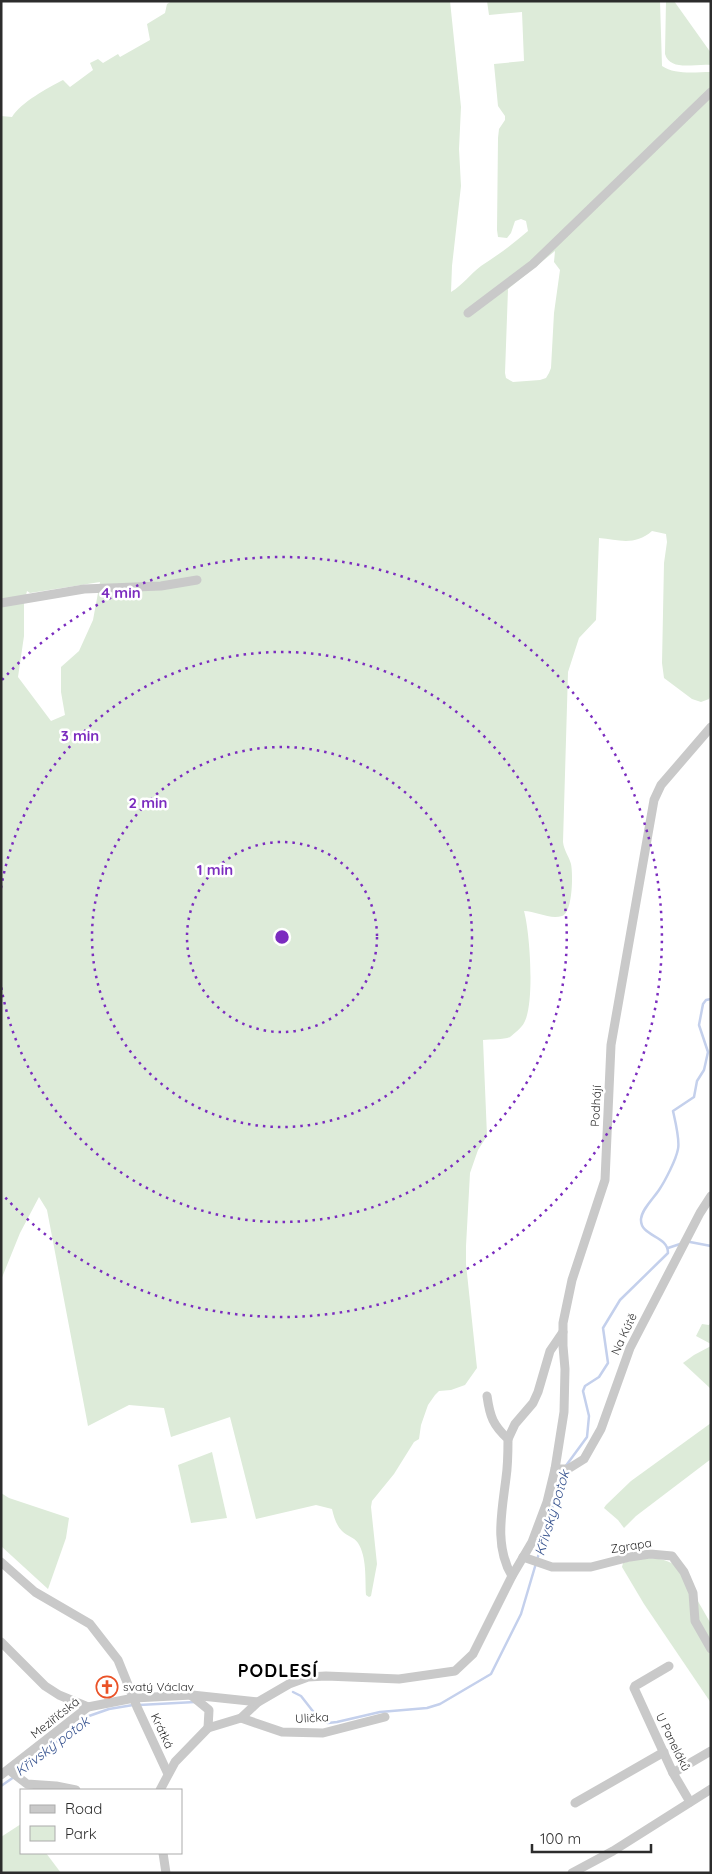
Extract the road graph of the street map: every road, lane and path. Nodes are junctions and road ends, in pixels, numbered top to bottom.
1 (711, 92) edge
2 (468, 313) dead end
3 (197, 580) dead end
4 (1, 603) edge
5 (711, 727) edge
6 (711, 1196) edge
7 (563, 1332) junction
8 (488, 1396) dead end
9 (508, 1439) junction
10 (561, 1469) junction
11 (523, 1557) junction
12 (1, 1562) edge
13 (512, 1576) junction
14 (1, 1642) edge
15 (711, 1649) edge
16 (669, 1666) dead end
17 (192, 1696) junction
18 (135, 1702) junction
19 (258, 1702) junction
20 (88, 1707) junction
21 (385, 1717) dead end
22 (241, 1718) junction
23 (208, 1728) junction
24 (711, 1751) edge
25 (664, 1752) junction
26 (673, 1773) junction
27 (11, 1774) edge
28 (168, 1774) junction
29 (71, 1789) edge
30 (160, 1789) edge
31 (711, 1789) edge
32 (690, 1802) junction
33 (575, 1803) dead end
34 (162, 1854) edge
35 (166, 1873) edge
36 (572, 1873) edge

1 - 2 street
3 - 4 street
5 - 7 street, Podhájí
6 - 10 street, Na Kútě
7 - 9 street
7 - 10 street, Podhájí
8 - 9 street
9 - 13 street
10 - 11 street, Podhájí
11 - 13 street, Podhájí
11 - 15 street, Zgrapa
12 - 18 street, Krátká
13 - 19 street, Podhájí
14 - 20 street
16 - 25 street, U Paneláků
17 - 18 street, Meziříčská
17 - 19 street, Meziříčská
17 - 23 street
18 - 20 street, Meziříčská
18 - 28 street, Krátká
19 - 22 street, Podhájí
20 - 27 street, Meziříčská
21 - 22 street, Ulička
22 - 23 street
23 - 28 street
24 - 26 street
25 - 26 street, U Paneláků
25 - 33 street
26 - 32 street, U Paneláků
27 - 29 street
28 - 30 street
31 - 32 street
32 - 36 street
34 - 35 street

